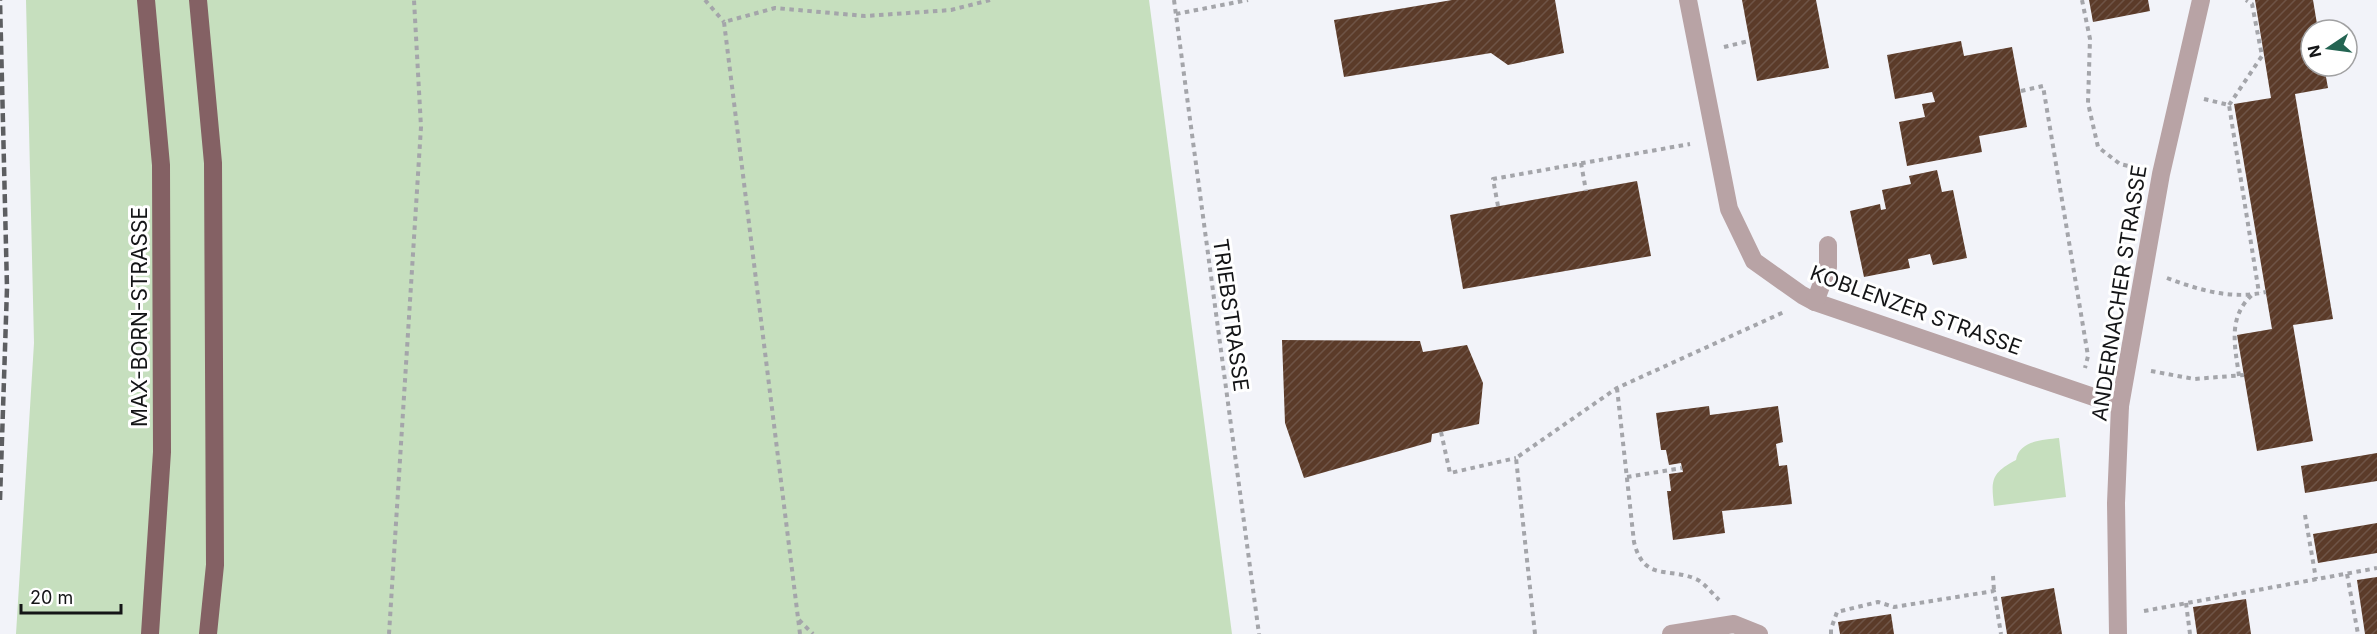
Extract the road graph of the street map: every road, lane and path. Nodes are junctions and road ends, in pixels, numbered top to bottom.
1 (146, 0) edge
2 (198, 0) edge
3 (414, 0) edge
4 (705, 0) edge
5 (990, 0) edge
6 (1174, 0) edge
7 (1248, 0) edge
8 (1688, 0) edge
9 (2082, 0) edge
10 (2201, 0) edge
11 (2246, 0) edge
12 (1176, 15) junction
13 (723, 22) junction
14 (2020, 91) dead end
15 (2180, 93) junction
16 (2229, 105) junction
17 (1715, 139) junction
18 (1581, 163) junction
19 (2161, 174) junction
20 (1586, 190) dead end
21 (1498, 206) dead end
22 (1828, 245) dead end
23 (2143, 268) junction
24 (2266, 292) dead end
25 (2256, 294) junction
26 (1809, 298) junction
27 (2127, 366) junction
28 (1617, 388) junction
29 (2079, 392) junction
30 (2120, 406) junction
31 (1441, 432) dead end
32 (1516, 458) junction
33 (1682, 468) dead end
34 (1627, 477) junction
35 (2305, 515) dead end
36 (2377, 568) edge
37 (2347, 574) junction
38 (1993, 576) dead end
39 (2316, 579) junction
40 (1699, 580) dead end
41 (1994, 591) junction
42 (2186, 603) junction
43 (2116, 616) junction
44 (798, 620) junction
45 (150, 634) edge
46 (208, 634) edge
47 (389, 634) edge
48 (800, 634) edge
49 (813, 634) edge
50 (1259, 634) edge
51 (1535, 634) edge
52 (1671, 634) edge
53 (1759, 634) edge
54 (1832, 634) edge
55 (2001, 634) edge
56 (2118, 634) edge
57 (2190, 634) edge
58 (2358, 634) edge

1 - 45 main road, MAX-BORN-STRASSE
2 - 46 main road
3 - 47 path
4 - 13 path
5 - 13 path
6 - 12 path, TRIEBSTRASSE
7 - 12 path
8 - 17 street, KOBLENZER STRASSE
9 - 19 path
10 - 15 street, ANDERNACHER STRASSE
11 - 16 path
12 - 50 path, TRIEBSTRASSE
13 - 44 path
14 - 29 path
15 - 16 path
15 - 19 street, ANDERNACHER STRASSE
16 - 25 path
17 - 18 path
17 - 26 street, KOBLENZER STRASSE
18 - 20 path
18 - 21 path
19 - 23 street, ANDERNACHER STRASSE
22 - 26 street
23 - 25 path
23 - 27 street, ANDERNACHER STRASSE
24 - 25 path
25 - 27 path
26 - 28 path
26 - 29 street, KOBLENZER STRASSE
27 - 30 street, ANDERNACHER STRASSE
28 - 32 path
28 - 34 path
29 - 30 street, KOBLENZER STRASSE
30 - 43 street, ANDERNACHER STRASSE
31 - 32 path
32 - 51 path
33 - 34 path
34 - 40 path
35 - 39 path
36 - 37 path
37 - 39 path
37 - 58 path
38 - 41 path
39 - 42 path
41 - 54 path
41 - 55 path
42 - 43 path
42 - 57 path
43 - 56 street, ANDERNACHER STRASSE
44 - 48 path
44 - 49 path
52 - 53 street

